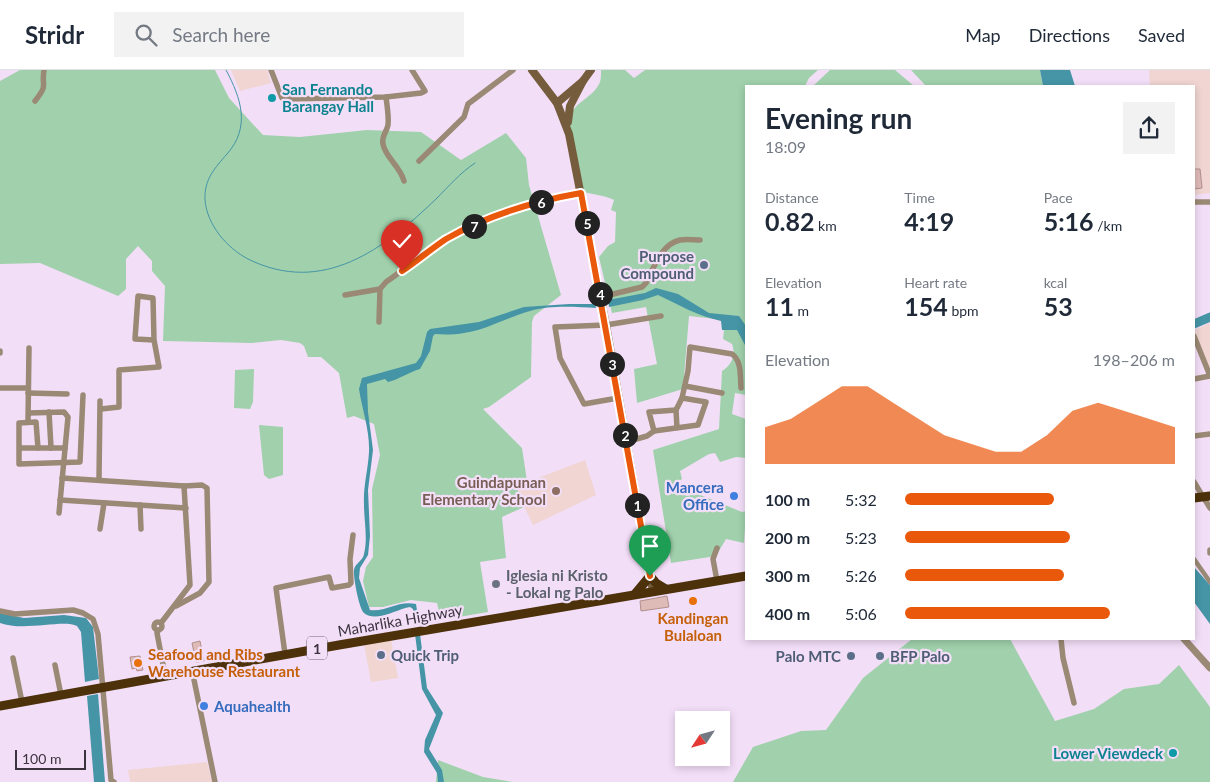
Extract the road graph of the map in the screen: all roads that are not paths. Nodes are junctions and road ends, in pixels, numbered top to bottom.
1 (44, 70) edge
2 (271, 70) edge
3 (412, 70) edge
4 (513, 70) edge
5 (532, 70) edge
6 (591, 70) edge
7 (583, 81) junction
8 (386, 97) junction
9 (35, 101) dead end
10 (557, 103) junction
11 (570, 106) junction
12 (561, 111) junction
13 (568, 129) junction
14 (419, 161) dead end
15 (404, 181) dead end
16 (581, 193) junction
17 (1195, 202) edge
18 (1210, 202) edge
19 (700, 240) dead end
20 (380, 289) junction
21 (344, 295) dead end
22 (601, 298) junction
23 (661, 316) dead end
24 (379, 322) dead end
25 (606, 325) junction
26 (1195, 338) edge
27 (154, 340) junction
28 (29, 348) dead end
29 (1210, 376) edge
30 (1195, 379) edge
31 (685, 386) junction
32 (0, 388) edge
33 (741, 388) dead end
34 (28, 391) junction
35 (722, 393) dead end
36 (67, 394) dead end
37 (83, 395) dead end
38 (618, 398) junction
39 (682, 398) junction
40 (100, 401) dead end
41 (101, 409) junction
42 (676, 410) junction
43 (49, 412) junction
44 (28, 413) junction
45 (28, 422) junction
46 (677, 428) junction
47 (654, 431) junction
48 (1210, 434) edge
49 (1195, 436) edge
50 (626, 442) junction
51 (20, 448) junction
52 (38, 448) junction
53 (51, 448) junction
54 (65, 448) junction
55 (63, 463) junction
56 (62, 478) junction
57 (99, 479) junction
58 (1195, 484) edge
59 (184, 486) junction
60 (1202, 497) edge
61 (60, 500) junction
62 (104, 503) junction
63 (140, 505) junction
64 (186, 508) junction
65 (1210, 508) edge
66 (59, 512) dead end
67 (100, 529) dead end
68 (141, 529) dead end
69 (353, 535) dead end
70 (718, 548) dead end
71 (1195, 561) edge
72 (650, 576) junction
73 (745, 576) edge
74 (717, 581) junction
75 (1210, 582) edge
76 (666, 589) junction
77 (653, 591) junction
78 (634, 594) junction
79 (173, 607) junction
80 (0, 611) edge
81 (1061, 640) edge
82 (1185, 640) edge
83 (285, 654) junction
84 (13, 658) dead end
85 (55, 666) dead end
86 (1210, 668) edge
87 (192, 670) junction
88 (165, 675) junction
89 (104, 686) junction
90 (61, 694) junction
91 (22, 702) junction
92 (1074, 704) dead end
93 (0, 706) edge
94 (112, 781) edge
95 (215, 782) edge

1 - 9 street
2 - 8 street
3 - 8 street
4 - 14 street
5 - 10 main road
6 - 7 main road
7 - 10 main road
7 - 11 main road
8 - 15 street
10 - 12 main road
11 - 12 main road
11 - 13 main road
12 - 13 main road
13 - 16 main road
16 - 20 street
16 - 22 main road
17 - 18 street
19 - 22 street
20 - 21 street
20 - 24 street
22 - 25 main road
23 - 25 street
25 - 38 main road
25 - 38 street
26 - 29 street
27 - 27 street
27 - 41 street
28 - 34 street
29 - 30 street
31 - 33 street
31 - 35 street
31 - 39 street
32 - 34 street
34 - 36 street
34 - 44 street
37 - 55 street
38 - 50 main road
39 - 42 street
39 - 46 street
40 - 41 street
41 - 57 street
42 - 46 street
42 - 47 street
43 - 44 street
43 - 53 street
43 - 54 street
44 - 45 street
45 - 51 street
45 - 52 street
46 - 47 street
47 - 50 street
48 - 49 street
50 - 72 main road
51 - 52 street
51 - 55 street
52 - 53 street
53 - 54 street
54 - 55 street
55 - 56 street
56 - 57 street
56 - 61 street
57 - 59 street
58 - 60 street
59 - 64 street
59 - 79 street
60 - 65 street
61 - 62 street
61 - 66 street
62 - 63 street
62 - 67 street
63 - 64 street
63 - 68 street
64 - 79 street
69 - 83 street
70 - 74 street
71 - 75 street
72 - 76 highway
72 - 77 main road
72 - 78 highway
73 - 74 highway, Maharlika Highway / 1
74 - 76 highway, Maharlika Highway / 1
76 - 77 highway, Maharlika Highway / 1
77 - 78 highway, Maharlika Highway / 1
78 - 83 highway, Maharlika Highway / 1
79 - 88 street
80 - 89 street
81 - 92 street
82 - 86 street
83 - 87 highway, Maharlika Highway / 1
84 - 91 street
85 - 90 street
87 - 88 highway, Maharlika Highway / 1
87 - 95 street
88 - 89 highway, Maharlika Highway / 1
89 - 90 highway, Maharlika Highway / 1
89 - 94 street
90 - 91 highway, Maharlika Highway / 1
91 - 93 highway, Maharlika Highway / 1

